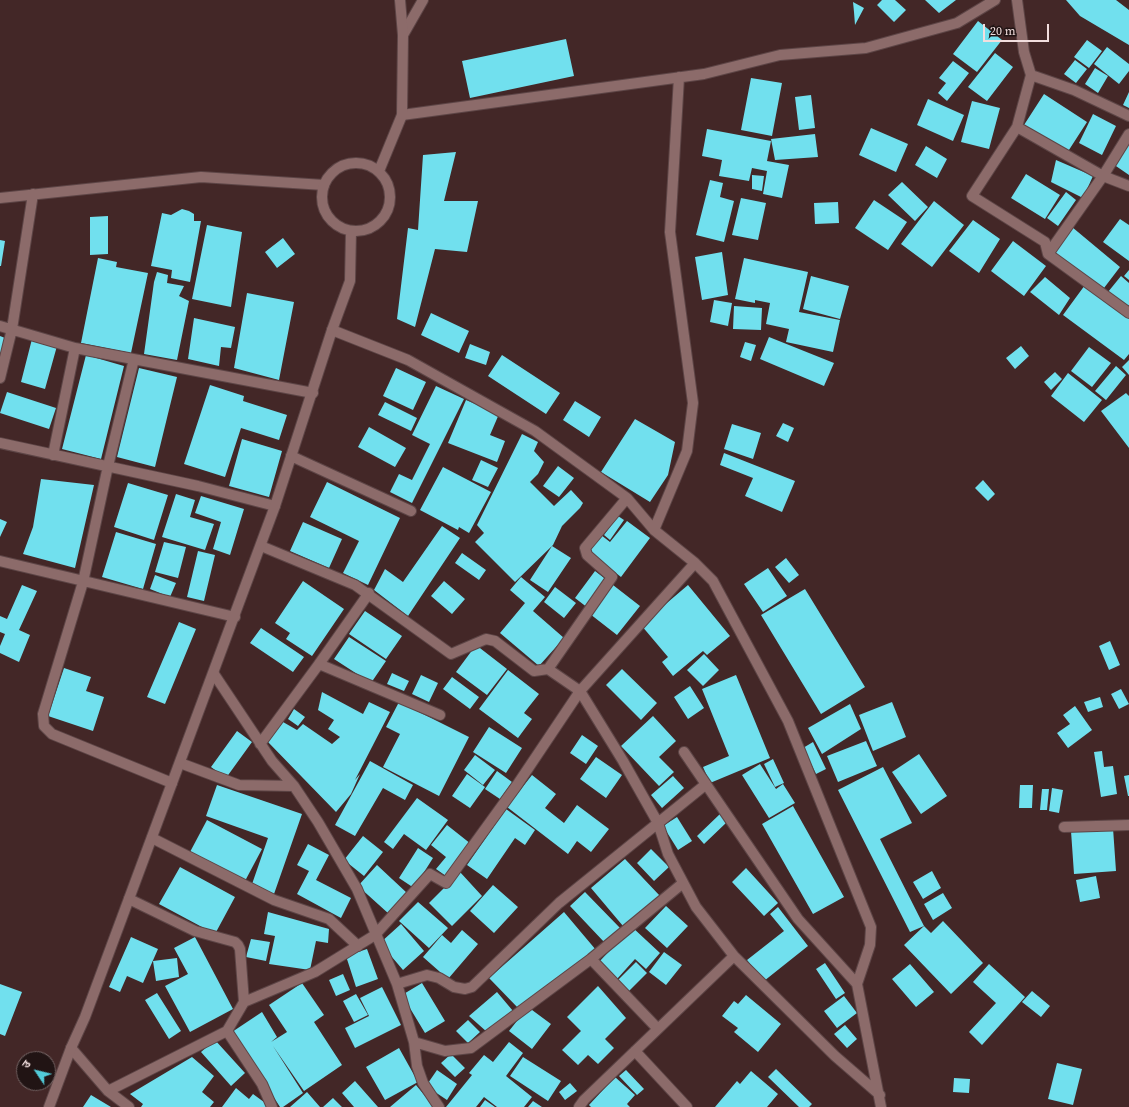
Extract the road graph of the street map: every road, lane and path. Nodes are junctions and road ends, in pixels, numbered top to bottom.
1 (400, 0) edge
2 (423, 0) edge
3 (995, 0) edge
4 (1018, 0) edge
5 (403, 35) junction
6 (1031, 75) junction
7 (679, 77) junction
8 (402, 114) junction
9 (1129, 116) edge
10 (1016, 127) junction
11 (1129, 134) edge
12 (379, 171) junction
13 (1103, 176) junction
14 (324, 185) junction
15 (1129, 186) edge
16 (33, 194) junction
17 (0, 198) edge
18 (351, 231) junction
19 (1048, 254) junction
20 (1129, 312) edge
21 (0, 326) edge
22 (12, 329) junction
23 (332, 330) junction
24 (75, 348) junction
25 (134, 359) junction
26 (0, 378) edge
27 (312, 393) junction
28 (0, 443) edge
29 (53, 455) junction
30 (291, 456) junction
31 (108, 466) junction
32 (627, 498) junction
33 (275, 506) junction
34 (411, 511) dead end
35 (654, 530) junction
36 (261, 546) junction
37 (0, 561) edge
38 (695, 563) junction
39 (83, 582) junction
40 (369, 594) junction
41 (234, 617) junction
42 (320, 664) junction
43 (548, 669) junction
44 (214, 674) junction
45 (580, 690) junction
46 (440, 715) dead end
47 (260, 744) junction
48 (684, 752) dead end
49 (180, 763) junction
50 (172, 783) junction
51 (705, 785) junction
52 (294, 786) junction
53 (658, 823) junction
54 (1129, 825) edge
55 (1064, 827) dead end
56 (152, 838) junction
57 (683, 883) junction
58 (129, 899) junction
59 (375, 935) junction
60 (358, 946) junction
61 (734, 956) junction
62 (591, 959) junction
63 (397, 984) junction
64 (857, 984) junction
65 (244, 1002) junction
66 (658, 1029) junction
67 (227, 1031) junction
68 (414, 1042) junction
69 (71, 1048) junction
70 (635, 1051) junction
71 (108, 1091) junction
72 (880, 1095) junction
73 (49, 1107) edge
74 (129, 1107) edge
75 (272, 1107) edge
76 (439, 1107) edge
77 (578, 1107) edge
78 (687, 1107) edge
79 (881, 1107) edge

1 - 5 street
2 - 5 street
3 - 7 street
4 - 6 street
5 - 8 street
6 - 9 street
6 - 10 street
7 - 8 street
7 - 35 street
8 - 12 street
10 - 13 street
10 - 19 street
11 - 13 street
12 - 14 street
12 - 18 street
13 - 15 street
13 - 19 street
14 - 16 street
14 - 18 street
16 - 17 street
16 - 22 street
18 - 23 street
19 - 20 street
21 - 22 street
22 - 24 street
22 - 26 street
23 - 27 street
23 - 32 street
24 - 25 street
24 - 29 street
25 - 27 street
25 - 31 street
27 - 30 street
28 - 29 street
29 - 31 street
30 - 33 street
30 - 34 street
31 - 33 street
31 - 39 street
32 - 35 street
32 - 43 street
33 - 36 street
35 - 38 street
36 - 40 street
36 - 41 street
37 - 39 street
38 - 45 street
38 - 64 street
39 - 41 street
39 - 50 street
40 - 42 street
40 - 43 street
41 - 44 street
42 - 46 street
42 - 47 street
43 - 45 street
44 - 47 street
44 - 49 street
45 - 53 street
45 - 59 street
47 - 52 street
48 - 51 street
49 - 50 street
49 - 52 street
50 - 56 street
51 - 53 street
51 - 64 street
52 - 59 street
53 - 57 street
53 - 63 street
54 - 55 street
56 - 58 street
56 - 60 street
57 - 61 street
57 - 62 street
58 - 65 street
58 - 69 street
59 - 60 street
59 - 63 street
60 - 65 street
61 - 66 street
61 - 72 street
62 - 66 street
62 - 68 street
63 - 68 street
64 - 72 street
65 - 67 street
66 - 70 street
67 - 71 street
67 - 75 street
68 - 76 street
69 - 71 street
69 - 73 street
70 - 77 street
70 - 78 street
71 - 74 street
72 - 79 street

